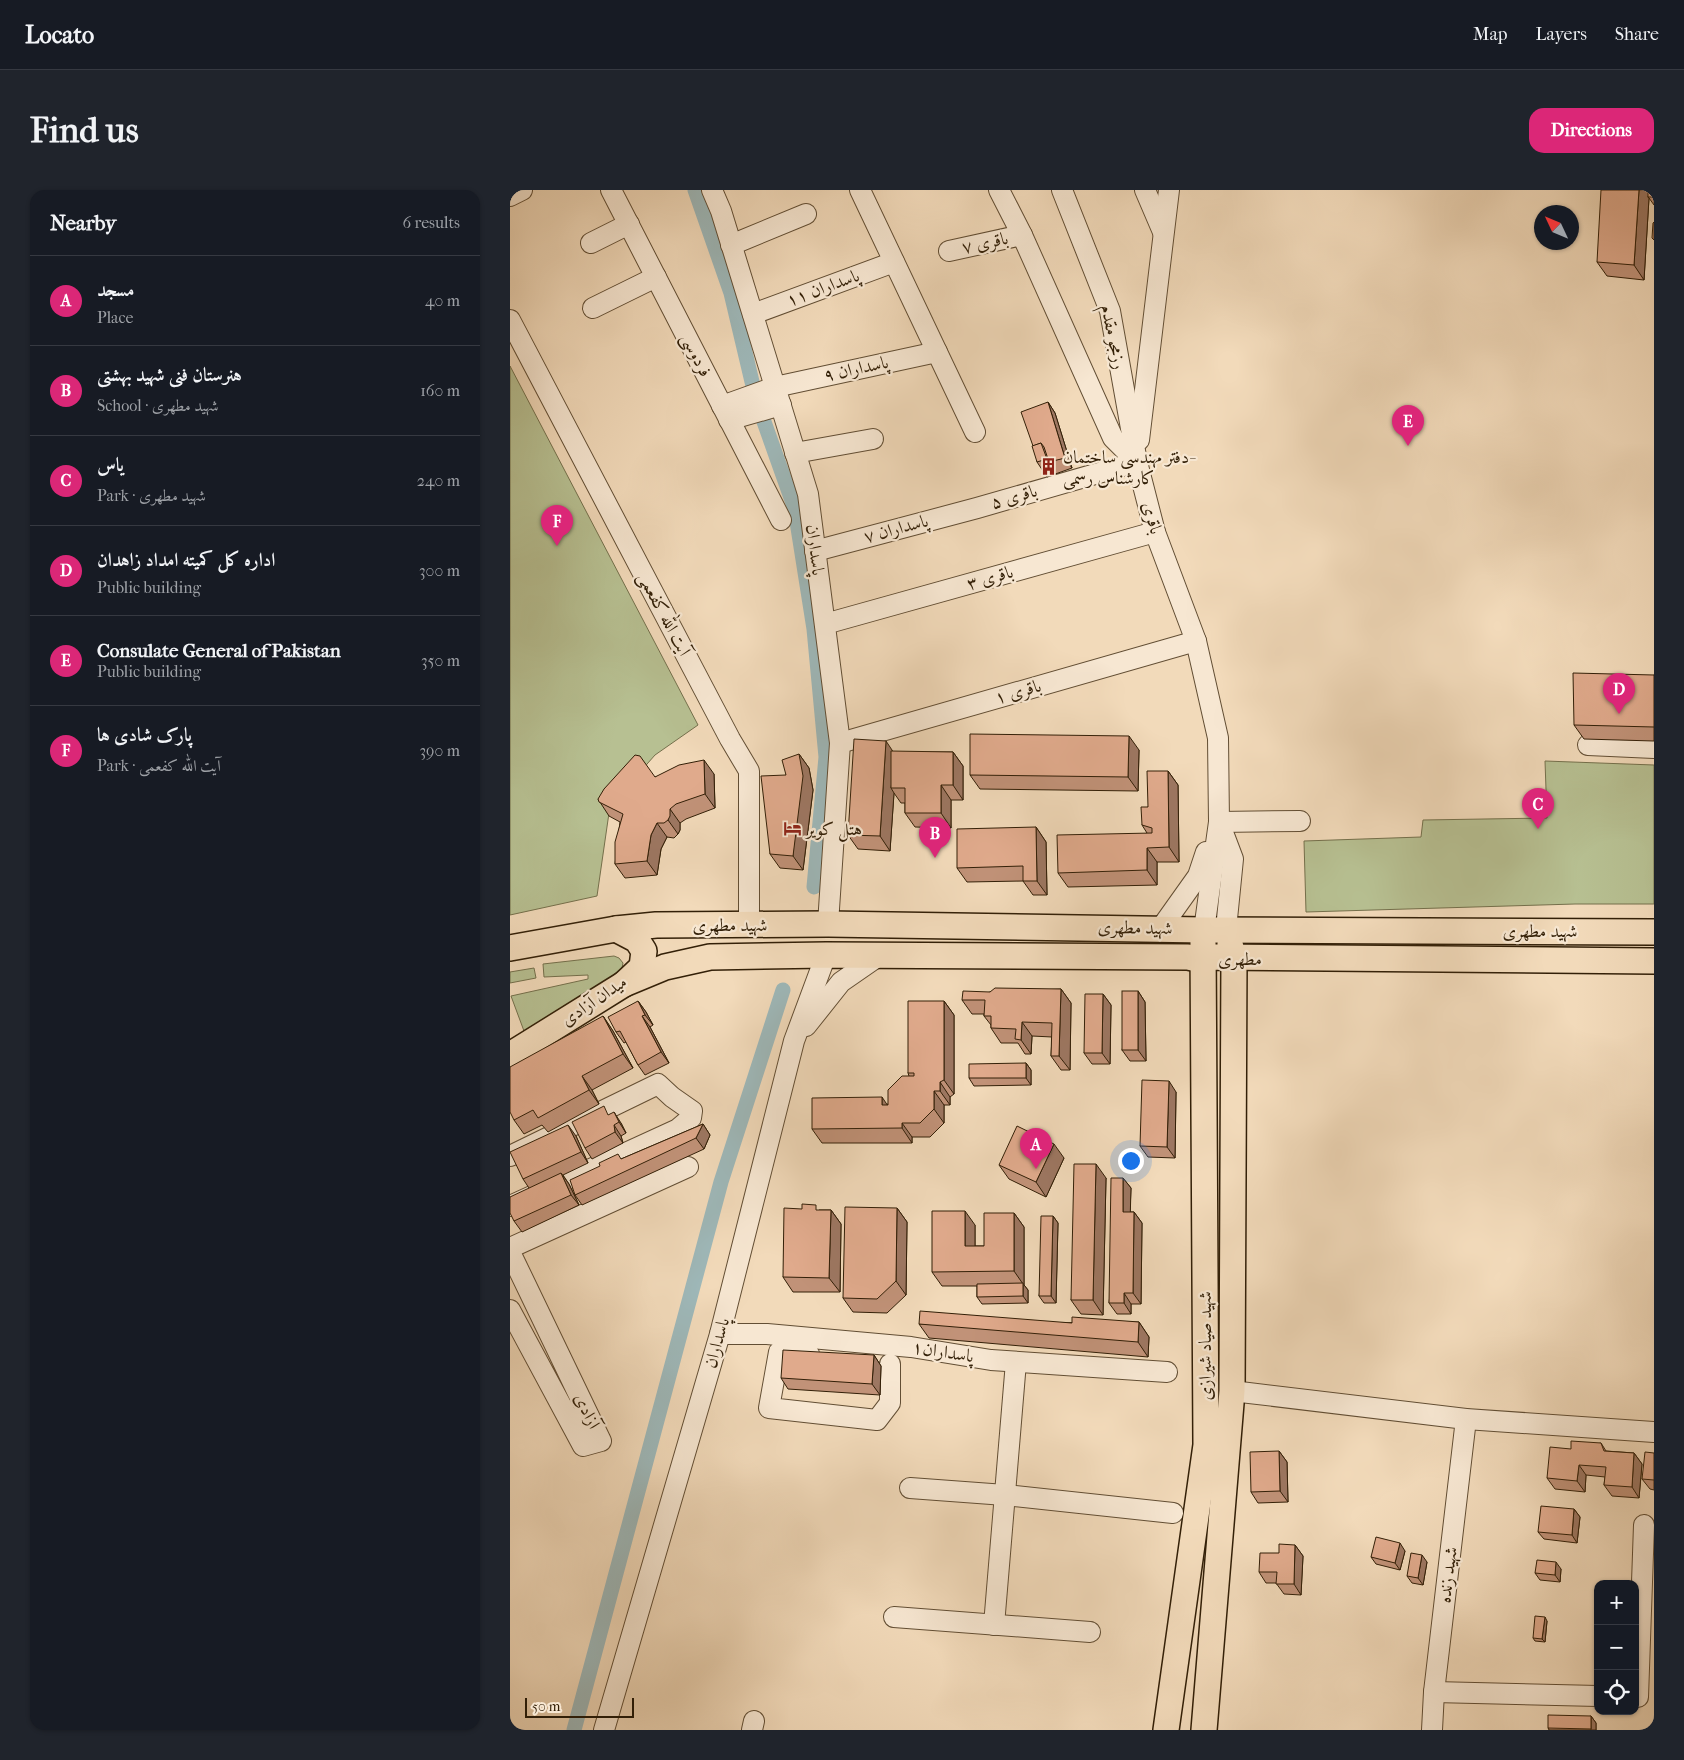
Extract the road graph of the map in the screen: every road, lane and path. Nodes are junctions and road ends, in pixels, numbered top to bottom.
1 (522, 190) edge
2 (611, 190) edge
3 (712, 190) edge
4 (860, 190) edge
5 (999, 190) edge
6 (1062, 190) edge
7 (1145, 190) edge
8 (1169, 190) edge
9 (510, 196) edge
10 (806, 214) dead end
11 (629, 224) junction
12 (1164, 234) junction
13 (1022, 235) junction
14 (591, 243) dead end
15 (731, 245) junction
16 (949, 251) dead end
17 (894, 262) junction
18 (656, 276) junction
19 (593, 308) dead end
20 (752, 314) junction
21 (510, 320) edge
22 (937, 352) junction
23 (778, 399) junction
24 (727, 415) junction
25 (975, 432) dead end
26 (873, 439) dead end
27 (795, 453) junction
28 (1137, 462) junction
29 (977, 508) joint
30 (781, 520) dead end
31 (1154, 532) junction
32 (816, 551) junction
33 (825, 624) junction
34 (1196, 641) junction
35 (840, 743) junction
36 (1588, 745) dead end
37 (1654, 748) edge
38 (1218, 817) junction
39 (1300, 821) dead end
40 (828, 924) junction
41 (749, 925) junction
42 (1161, 928) junction
43 (616, 929) junction
44 (1215, 929) junction
45 (1654, 932) edge
46 (510, 948) edge
47 (826, 955) junction
48 (880, 955) junction
49 (1234, 959) junction
50 (1202, 960) junction
51 (1654, 961) edge
52 (624, 984) junction
53 (794, 1042) junction
54 (510, 1055) edge
55 (511, 1151) edge
56 (688, 1167) dead end
57 (510, 1206) edge
58 (510, 1248) edge
59 (510, 1252) edge
60 (510, 1310) edge
61 (720, 1334) junction
62 (831, 1340) junction
63 (1016, 1362) junction
64 (890, 1364) dead end
65 (1167, 1372) dead end
66 (1232, 1391) junction
67 (1466, 1419) junction
68 (1654, 1432) edge
69 (910, 1488) dead end
70 (1005, 1495) junction
71 (1173, 1513) dead end
72 (1644, 1524) dead end
73 (894, 1617) dead end
74 (994, 1625) junction
75 (1090, 1632) dead end
76 (1434, 1692) junction
77 (1594, 1696) edge
78 (1642, 1697) edge
79 (604, 1730) edge
80 (1166, 1730) edge
81 (1204, 1730) edge
82 (1432, 1730) edge

1 - 9 street
2 - 11 street, فردوسی
3 - 15 street, پاسداران
4 - 17 street
5 - 13 street
6 - 28 street, رزمجو مقدم
7 - 12 street
8 - 12 street
10 - 15 street
11 - 14 street
11 - 18 street, فردوسی
12 - 28 street
13 - 16 street, باقری ۷
13 - 28 street
15 - 20 street, پاسداران
17 - 20 street, پاسداران ۱۱
17 - 22 street
18 - 19 street
18 - 24 street, فردوسی
20 - 23 street, پاسداران
21 - 41 street, آیت الله کفعمی
22 - 23 street, پاسداران ۹
22 - 25 street
23 - 24 street, پاسداران ۹
23 - 27 street, پاسداران
24 - 30 street, فردوسی
26 - 27 street
27 - 32 street, پاسداران
28 - 29 street, باقری ۵
28 - 31 street, باقری
29 - 32 street, پاسداران ۷
31 - 33 street, باقری ۳
31 - 34 street, باقری
32 - 33 street, پاسداران
33 - 35 street, پاسداران
34 - 35 street, باقری ۱
34 - 38 street, باقری
35 - 40 street, پاسداران
36 - 37 street
38 - 39 street
38 - 42 street
38 - 44 street
40 - 41 main road, شهید مطهری
40 - 42 main road, شهید مطهری
40 - 47 main road
41 - 43 main road, شهید مطهری
42 - 44 main road, شهید مطهری
43 - 46 main road
43 - 52 main road, میدان آزادی
44 - 45 main road, شهید مطهری
44 - 49 main road, شهید صیاد شیرازی
44 - 50 main road, شهید صیاد شیرازی
47 - 48 main road, مطهری
47 - 52 main road, شهید مطهری
47 - 53 street, پاسداران
48 - 50 main road, مطهری
48 - 53 street
49 - 50 main road, مطهری
49 - 51 main road, مطهری
49 - 66 main road, شهید صیاد شیرازی
50 - 80 main road, شهید صیاد شیرازی
52 - 54 main road, میدان آزادی
53 - 61 street, پاسداران
55 - 57 street
56 - 58 street
59 - 60 street, آزادی
61 - 62 street, پاسداران۱
61 - 79 street, پاسداران
62 - 63 street, پاسداران۱
62 - 64 street
63 - 65 street, پاسداران۱
63 - 70 street
66 - 67 street
66 - 81 main road, شهید صیاد شیرازی
67 - 68 street
67 - 76 street, شهید زنده
69 - 70 street
70 - 71 street
70 - 74 street
72 - 78 street
73 - 74 street
74 - 75 street
76 - 77 street
76 - 82 street, شهید زنده

